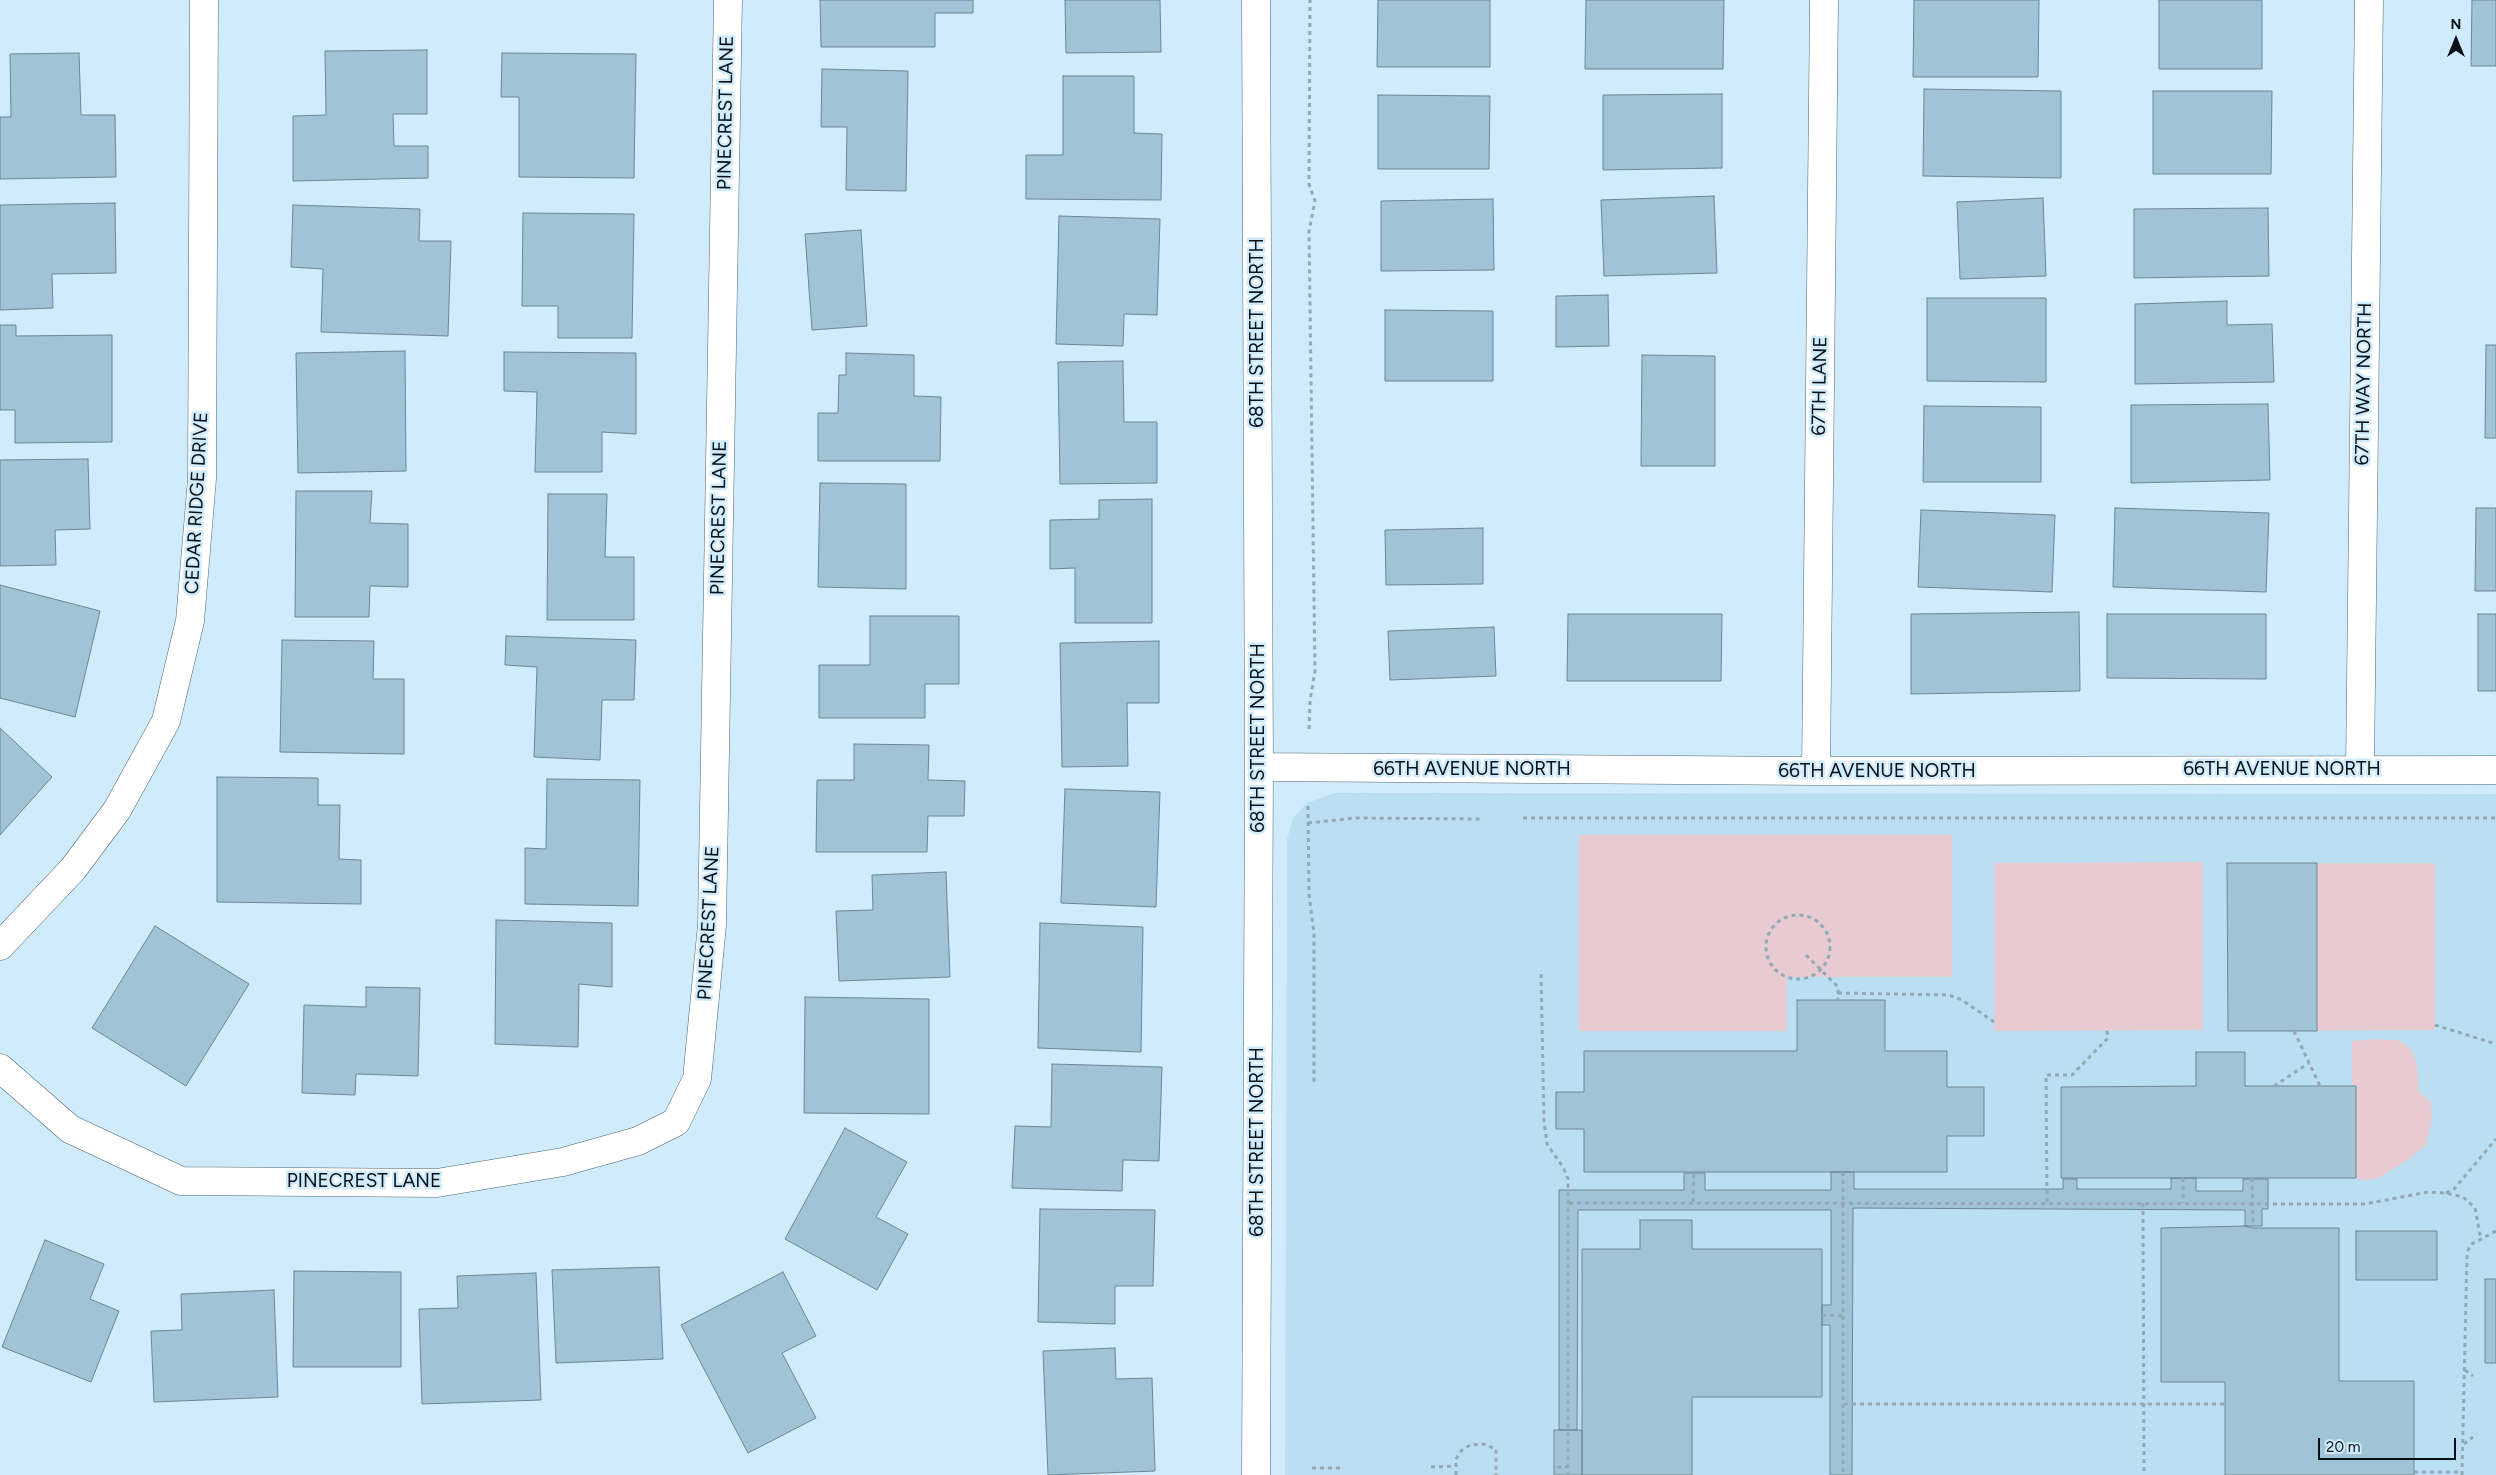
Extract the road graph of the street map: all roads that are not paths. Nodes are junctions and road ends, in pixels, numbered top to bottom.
1 (204, 0) edge
2 (728, 0) edge
3 (1256, 0) edge
4 (1824, 0) edge
5 (2369, 0) edge
6 (1259, 767) junction
7 (2360, 769) junction
8 (2496, 770) edge
9 (1816, 771) junction
10 (0, 946) edge
11 (0, 1068) edge
12 (1256, 1475) edge

1 - 10 street, CEDAR RIDGE DRIVE
2 - 11 street, PINECREST LANE
3 - 6 street, 68TH STREET NORTH
4 - 9 street, 67TH LANE
5 - 7 street, 67TH WAY NORTH
6 - 9 street, 66TH AVENUE NORTH
6 - 12 street, 68TH STREET NORTH
7 - 8 street, 66TH AVENUE NORTH
7 - 9 street, 66TH AVENUE NORTH

